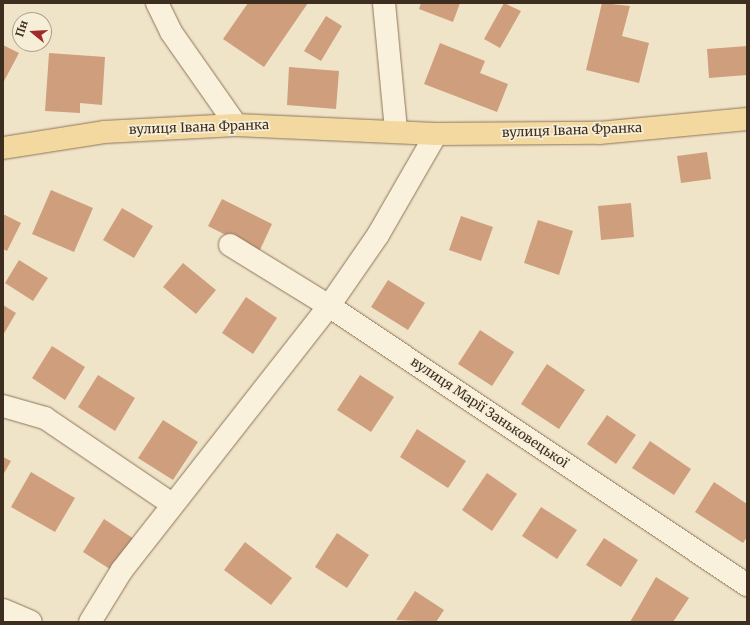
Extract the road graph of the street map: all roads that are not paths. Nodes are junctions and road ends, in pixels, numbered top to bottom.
1 (157, 3) edge
2 (384, 3) edge
3 (747, 119) edge
4 (236, 125) junction
5 (396, 132) junction
6 (436, 134) junction
7 (3, 148) edge
8 (230, 245) dead end
9 (329, 306) junction
10 (3, 406) edge
11 (172, 504) junction
12 (747, 585) edge
13 (3, 610) edge
14 (31, 622) edge
15 (90, 622) edge

1 - 4 street
2 - 5 street
3 - 6 main road, вулиця Івана Франка
4 - 5 main road, вулиця Івана Франка
4 - 7 main road, вулиця Івана Франка
5 - 6 main road, вулиця Івана Франка
6 - 9 street
8 - 9 street, вулиця Марії Заньковецької
9 - 11 street
9 - 12 street, вулиця Марії Заньковецької
10 - 11 street
11 - 15 street
13 - 14 street

